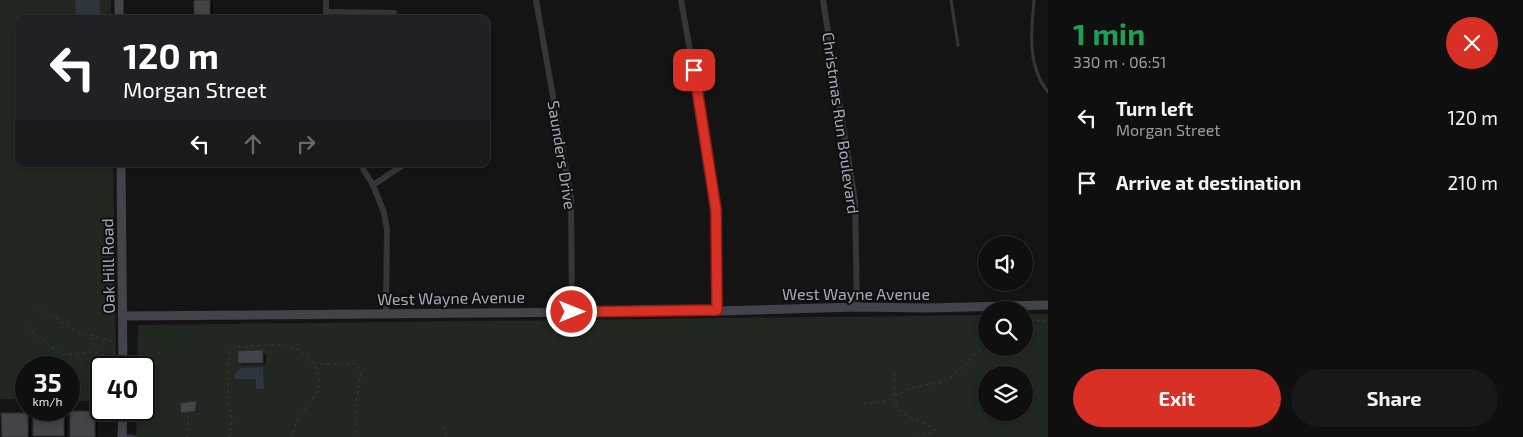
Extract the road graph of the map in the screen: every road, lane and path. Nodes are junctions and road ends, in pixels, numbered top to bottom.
1 (119, 0) edge
2 (326, 0) edge
3 (536, 0) edge
4 (681, 0) edge
5 (822, 0) edge
6 (951, 0) edge
7 (1034, 0) edge
8 (394, 13) dead end
9 (119, 15) edge
10 (326, 15) edge
11 (958, 45) dead end
12 (1048, 92) edge
13 (121, 167) edge
14 (362, 167) edge
15 (400, 167) edge
16 (373, 185) junction
17 (1048, 305) edge
18 (857, 307) junction
19 (39, 308) dead end
20 (717, 310) junction
21 (572, 312) junction
22 (386, 314) junction
23 (124, 316) junction
24 (1033, 320) edge
25 (1048, 321) edge
26 (27, 326) dead end
27 (90, 336) junction
28 (124, 343) junction
29 (978, 352) edge
30 (99, 353) junction
31 (107, 356) edge
32 (123, 356) edge
33 (314, 364) junction
34 (894, 373) dead end
35 (895, 397) junction
36 (864, 404) dead end
37 (188, 413) dead end
38 (122, 421) edge
39 (444, 426) dead end
40 (912, 433) dead end
41 (122, 436) edge
42 (136, 437) edge
43 (188, 437) edge
44 (229, 437) edge
45 (292, 437) edge
46 (356, 437) edge
47 (446, 437) edge

1 - 9 street
2 - 10 street
3 - 21 street, Saunders Drive
4 - 20 street
5 - 18 street, Christmas Run Boulevard
6 - 11 lane
7 - 12 lane
8 - 10 street
13 - 23 street, Oak Hill Road
14 - 16 street
15 - 16 street
16 - 22 street
17 - 18 street, West Wayne Avenue
18 - 20 street, West Wayne Avenue
19 - 27 path
20 - 21 street, West Wayne Avenue
21 - 22 street, West Wayne Avenue
22 - 23 street, West Wayne Avenue
23 - 28 street, Oak Hill Road
24 - 25 path
26 - 30 path
27 - 28 path
27 - 30 path
28 - 32 street, Oak Hill Road
29 - 35 path
30 - 31 path
33 - 44 path
33 - 45 path
33 - 46 path
34 - 35 path
35 - 36 path
35 - 40 path
37 - 43 path
38 - 41 street
39 - 47 path
41 - 42 lane

